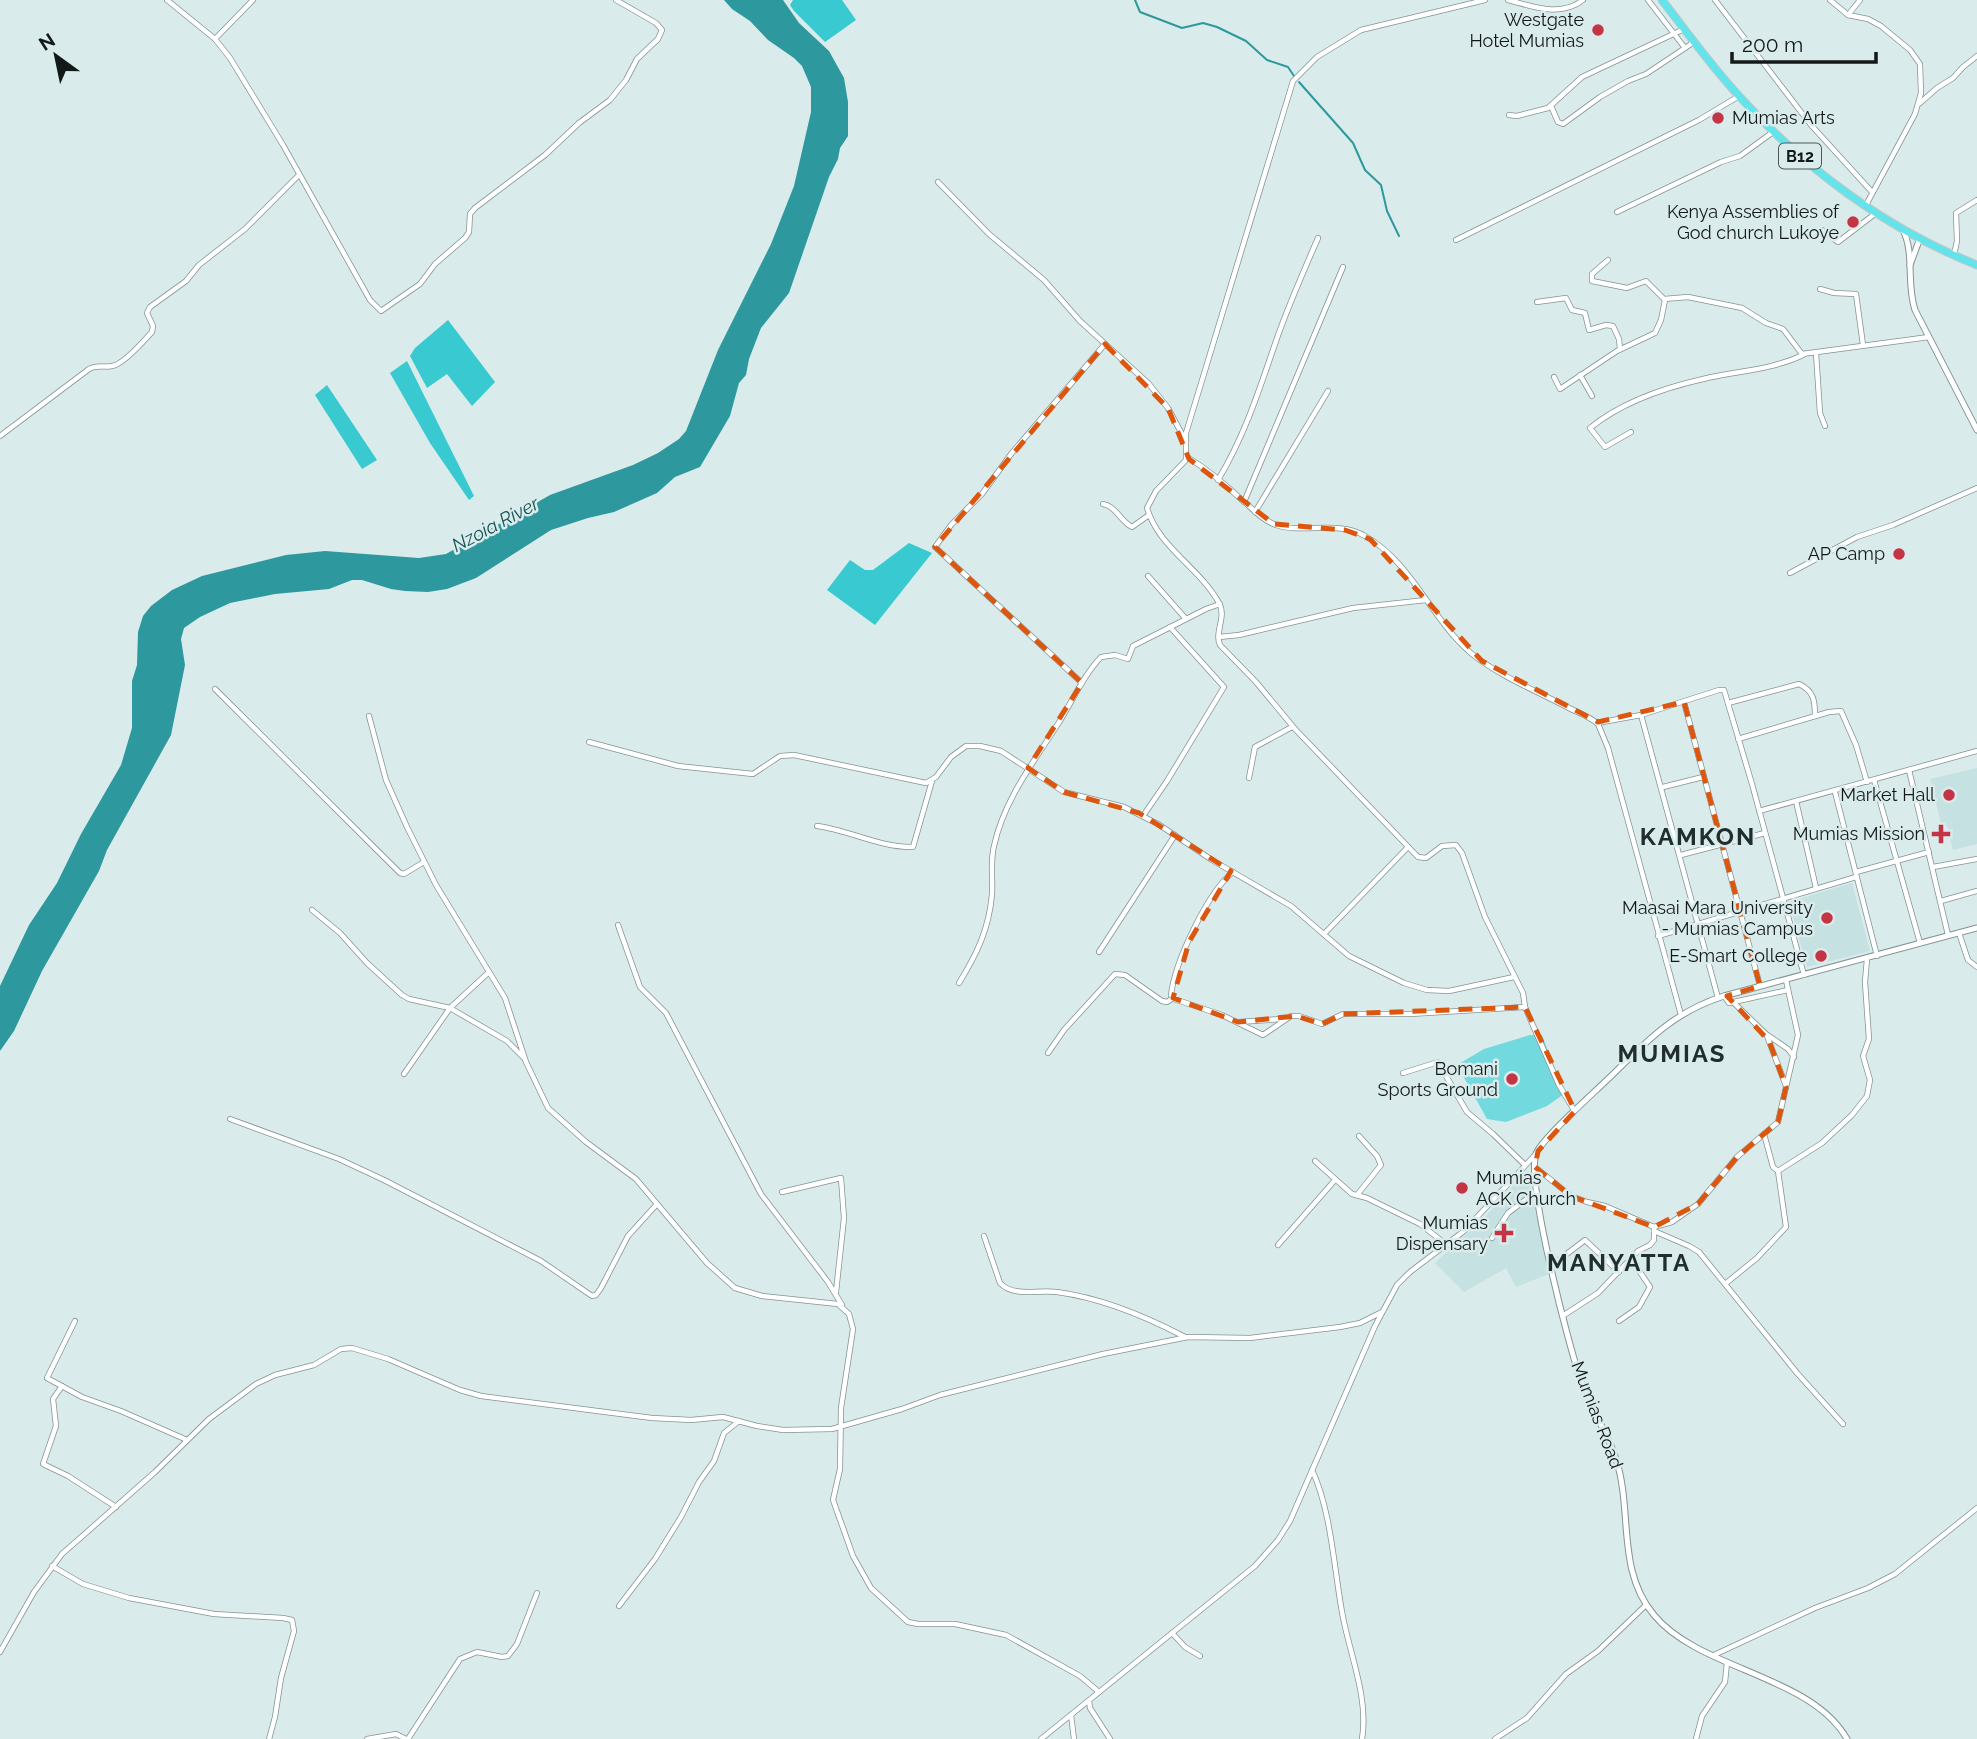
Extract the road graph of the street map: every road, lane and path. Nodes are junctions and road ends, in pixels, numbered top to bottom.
1 (167, 0) edge
2 (253, 0) edge
3 (616, 0) edge
4 (1485, 0) edge
5 (1508, 0) edge
6 (1583, 0) edge
7 (1662, 0) edge
8 (1715, 0) edge
9 (1830, 0) edge
10 (1860, 0) edge
11 (1649, 1) edge
12 (1670, 11) junction
13 (1848, 15) junction
14 (1661, 18) junction
15 (1684, 29) junction
16 (1674, 35) junction
17 (215, 39) junction
18 (1695, 42) junction
19 (1685, 48) junction
20 (1977, 56) edge
21 (1739, 96) junction
22 (1919, 103) junction
23 (1551, 106) junction
24 (1508, 115) dead end
25 (1773, 132) junction
26 (299, 174) junction
27 (938, 182) dead end
28 (1872, 192) junction
29 (1977, 200) edge
30 (1866, 206) junction
31 (1617, 212) dead end
32 (1877, 212) junction
33 (1902, 228) junction
34 (1808, 234) dead end
35 (1318, 238) dead end
36 (1920, 238) junction
37 (1457, 240) dead end
38 (1954, 255) junction
39 (1608, 260) dead end
40 (1977, 265) edge
41 (1343, 267) dead end
42 (1909, 268) junction
43 (1820, 289) dead end
44 (1665, 300) junction
45 (1537, 302) dead end
46 (1929, 337) junction
47 (1105, 344) junction
48 (1863, 345) junction
49 (1620, 349) junction
50 (1816, 353) junction
51 (1804, 355) junction
52 (1580, 375) junction
53 (1554, 377) dead end
54 (1328, 391) dead end
55 (1592, 396) dead end
56 (1825, 426) dead end
57 (1977, 430) edge
58 (1631, 432) dead end
59 (0, 436) edge
60 (1184, 439) junction
61 (1187, 457) junction
62 (1219, 480) junction
63 (1977, 488) edge
64 (1244, 502) junction
65 (1103, 504) dead end
66 (1255, 512) junction
67 (1149, 515) junction
68 (1790, 573) dead end
69 (1148, 576) dead end
70 (1427, 600) junction
71 (1220, 604) junction
72 (1186, 619) junction
73 (1170, 627) junction
74 (1218, 637) junction
75 (1082, 683) junction
76 (215, 688) dead end
77 (1684, 702) junction
78 (1728, 703) junction
79 (1641, 715) junction
80 (369, 716) dead end
81 (1815, 716) junction
82 (1597, 723) junction
83 (1292, 727) junction
84 (1738, 738) junction
85 (589, 742) dead end
86 (1977, 751) edge
87 (1028, 768) junction
88 (1909, 770) junction
89 (1703, 777) junction
90 (1249, 778) dead end
91 (1874, 780) junction
92 (932, 781) junction
93 (1867, 782) junction
94 (1663, 788) junction
95 (1835, 792) junction
96 (1796, 801) junction
97 (1759, 811) junction
98 (1143, 816) junction
99 (817, 826) dead end
100 (1765, 833) junction
101 (1175, 835) junction
102 (1721, 844) junction
103 (1408, 847) junction
104 (1929, 852) junction
105 (1681, 855) junction
106 (1977, 859) edge
107 (1896, 861) junction
108 (424, 862) junction
109 (1933, 867) junction
110 (1233, 872) junction
111 (1856, 875) junction
112 (1816, 888) junction
113 (1977, 891) edge
114 (1782, 898) junction
115 (1940, 901) junction
116 (312, 910) dead end
117 (1739, 912) junction
118 (1698, 923) junction
119 (618, 925) dead end
120 (1977, 928) edge
121 (1959, 933) junction
122 (1324, 934) junction
123 (1948, 935) junction
124 (1658, 936) junction
125 (1920, 943) junction
126 (1099, 952) dead end
127 (1877, 956) junction
128 (1867, 959) junction
129 (1977, 967) edge
130 (489, 972) junction
131 (1804, 975) junction
132 (1514, 977) junction
133 (1786, 980) junction
134 (959, 983) dead end
135 (1760, 986) junction
136 (1788, 990) junction
137 (1721, 997) junction
138 (1172, 998) junction
139 (1734, 1003) junction
140 (1525, 1007) junction
141 (450, 1008) junction
142 (1681, 1015) junction
143 (1284, 1019) junction
144 (1238, 1022) junction
145 (1766, 1034) junction
146 (1048, 1053) dead end
147 (1794, 1057) junction
148 (526, 1062) junction
149 (1403, 1073) dead end
150 (404, 1074) dead end
151 (1786, 1087) junction
152 (1575, 1111) junction
153 (230, 1119) dead end
154 (1764, 1134) junction
155 (1359, 1136) dead end
156 (1536, 1153) junction
157 (1315, 1161) dead end
158 (1524, 1164) junction
159 (1535, 1167) junction
160 (1778, 1171) junction
161 (1335, 1180) junction
162 (782, 1192) dead end
163 (1536, 1192) junction
164 (1356, 1195) junction
165 (657, 1204) junction
166 (1654, 1229) junction
167 (984, 1236) dead end
168 (1492, 1238) dead end
169 (1279, 1245) dead end
170 (1447, 1245) junction
171 (1632, 1260) junction
172 (1551, 1266) junction
173 (1619, 1272) junction
174 (1725, 1284) junction
175 (835, 1293) junction
176 (842, 1305) junction
177 (1382, 1312) junction
178 (1564, 1315) junction
179 (75, 1321) dead end
180 (1619, 1321) dead end
181 (1186, 1337) junction
182 (62, 1386) junction
183 (739, 1421) junction
184 (1843, 1424) dead end
185 (841, 1426) junction
186 (187, 1440) junction
187 (1312, 1469) junction
188 (116, 1507) junction
189 (1977, 1508) edge
190 (52, 1566) junction
191 (537, 1593) dead end
192 (1646, 1605) junction
193 (619, 1606) dead end
194 (1172, 1633) junction
195 (0, 1652) edge
196 (1714, 1655) junction
197 (1200, 1657) dead end
198 (1727, 1662) junction
199 (1099, 1692) junction
200 (1089, 1700) junction
201 (1071, 1714) junction
202 (269, 1739) edge
203 (367, 1739) edge
204 (407, 1739) edge
205 (1041, 1739) edge
206 (1074, 1739) edge
207 (1110, 1739) edge
208 (1362, 1739) edge
209 (1496, 1739) edge
210 (1696, 1739) edge
211 (1847, 1739) edge

1 - 17 street
2 - 17 street
3 - 26 street
4 - 60 street
5 - 6 street
7 - 12 highway, B12
8 - 28 street
9 - 13 street
10 - 13 street
11 - 14 street
12 - 14 street
12 - 15 highway, B12
13 - 22 street
14 - 16 street
15 - 16 street
15 - 18 highway, B12
16 - 19 street
16 - 23 street
17 - 26 street
18 - 19 street
18 - 21 highway, B12
19 - 23 street
20 - 22 street
21 - 25 highway, B12
21 - 37 street
22 - 28 street
23 - 24 street
25 - 30 highway, B12
25 - 31 street
26 - 59 street
27 - 47 street
28 - 30 street
29 - 38 street
30 - 32 highway, B12
32 - 33 highway, B12
32 - 34 street
33 - 36 highway, B12
33 - 42 street
35 - 62 street
36 - 38 highway, B12
36 - 42 street
38 - 40 highway, B12
39 - 44 street
41 - 64 street
42 - 46 street
43 - 48 street
44 - 49 street
44 - 51 street
45 - 49 street
46 - 48 street
46 - 57 street
47 - 60 street
47 - 75 street
48 - 50 street
49 - 52 street
50 - 51 street
50 - 56 street
51 - 58 street
52 - 53 street
52 - 55 street
54 - 66 street
60 - 61 street
61 - 62 street
61 - 67 street
62 - 64 street
63 - 68 street
64 - 66 street
65 - 67 street
66 - 70 street
67 - 71 street
69 - 72 street
70 - 74 street
70 - 82 street
71 - 72 street
71 - 74 street
72 - 73 street
73 - 75 street
73 - 98 street
74 - 83 street
75 - 87 street
76 - 108 street
77 - 78 street
77 - 79 street
77 - 89 street
78 - 81 street
78 - 84 street
79 - 82 street
79 - 94 street
80 - 108 street
81 - 84 street
81 - 93 street
82 - 124 street
83 - 90 street
83 - 103 street
84 - 97 street
85 - 92 street
86 - 88 street
87 - 92 street
87 - 98 street
87 - 134 street
88 - 91 street
88 - 104 street
89 - 94 street
89 - 102 street
91 - 93 street
91 - 107 street
92 - 99 street
93 - 95 street
94 - 105 street
95 - 96 street
95 - 111 street
96 - 97 street
96 - 112 street
97 - 100 street
98 - 101 street
100 - 102 street
100 - 114 street
101 - 110 street
101 - 126 street
102 - 105 street
102 - 117 street
103 - 122 street
103 - 132 street
104 - 107 street
104 - 109 street
105 - 118 street
106 - 109 street
107 - 111 street
107 - 125 street
108 - 130 street
109 - 115 street
110 - 122 street
110 - 138 street
111 - 112 street
111 - 127 street
112 - 114 street
113 - 115 street
114 - 117 street
114 - 131 street
115 - 123 street
116 - 141 street
117 - 118 street
117 - 135 street
118 - 124 street
118 - 137 street
119 - 175 street
120 - 121 street
121 - 123 street
121 - 129 street
122 - 132 street
123 - 125 street
124 - 142 street
125 - 127 street
127 - 128 street
128 - 131 street
128 - 160 street
130 - 141 street
130 - 148 street
131 - 133 street
132 - 140 street
133 - 135 street
133 - 136 street
135 - 137 street
136 - 139 street
136 - 147 street
137 - 139 street
137 - 142 street
138 - 144 street
138 - 146 street
139 - 145 street
140 - 143 street
140 - 152 street
141 - 148 street
141 - 150 street
142 - 152 street
143 - 144 street
143 - 144 street
145 - 147 street
145 - 151 street
147 - 151 street
148 - 165 street
149 - 158 street
151 - 154 street
152 - 156 street
153 - 165 street
154 - 160 street
154 - 166 street
155 - 164 street
156 - 158 street
156 - 159 street, Mumias Road
157 - 161 street
158 - 170 street
159 - 163 street, Mumias Road
159 - 166 street
160 - 174 street
161 - 164 street
161 - 169 street
162 - 175 street
163 - 168 street
163 - 172 street, Mumias Road
164 - 170 street
165 - 176 street
166 - 171 street
166 - 174 street
167 - 181 street
170 - 177 street
171 - 173 street
171 - 180 street
172 - 173 street
172 - 178 street, Mumias Road
173 - 178 street
174 - 184 street
175 - 176 street
176 - 185 street
177 - 181 street
177 - 187 street
178 - 192 street, Mumias Road
179 - 182 street
181 - 185 street
182 - 186 street
182 - 188 street
183 - 185 street
183 - 186 street
183 - 193 street
185 - 199 street
186 - 188 street
187 - 194 street
187 - 208 street
188 - 190 street
189 - 196 street
190 - 195 street
190 - 202 street
191 - 204 street
192 - 196 street, Mumias Road
192 - 209 street
194 - 197 street
194 - 199 street
196 - 198 street, Mumias Road
198 - 210 street
198 - 211 street, Mumias Road
199 - 200 street
200 - 201 street
200 - 207 street
201 - 205 street
201 - 206 street
203 - 204 street

